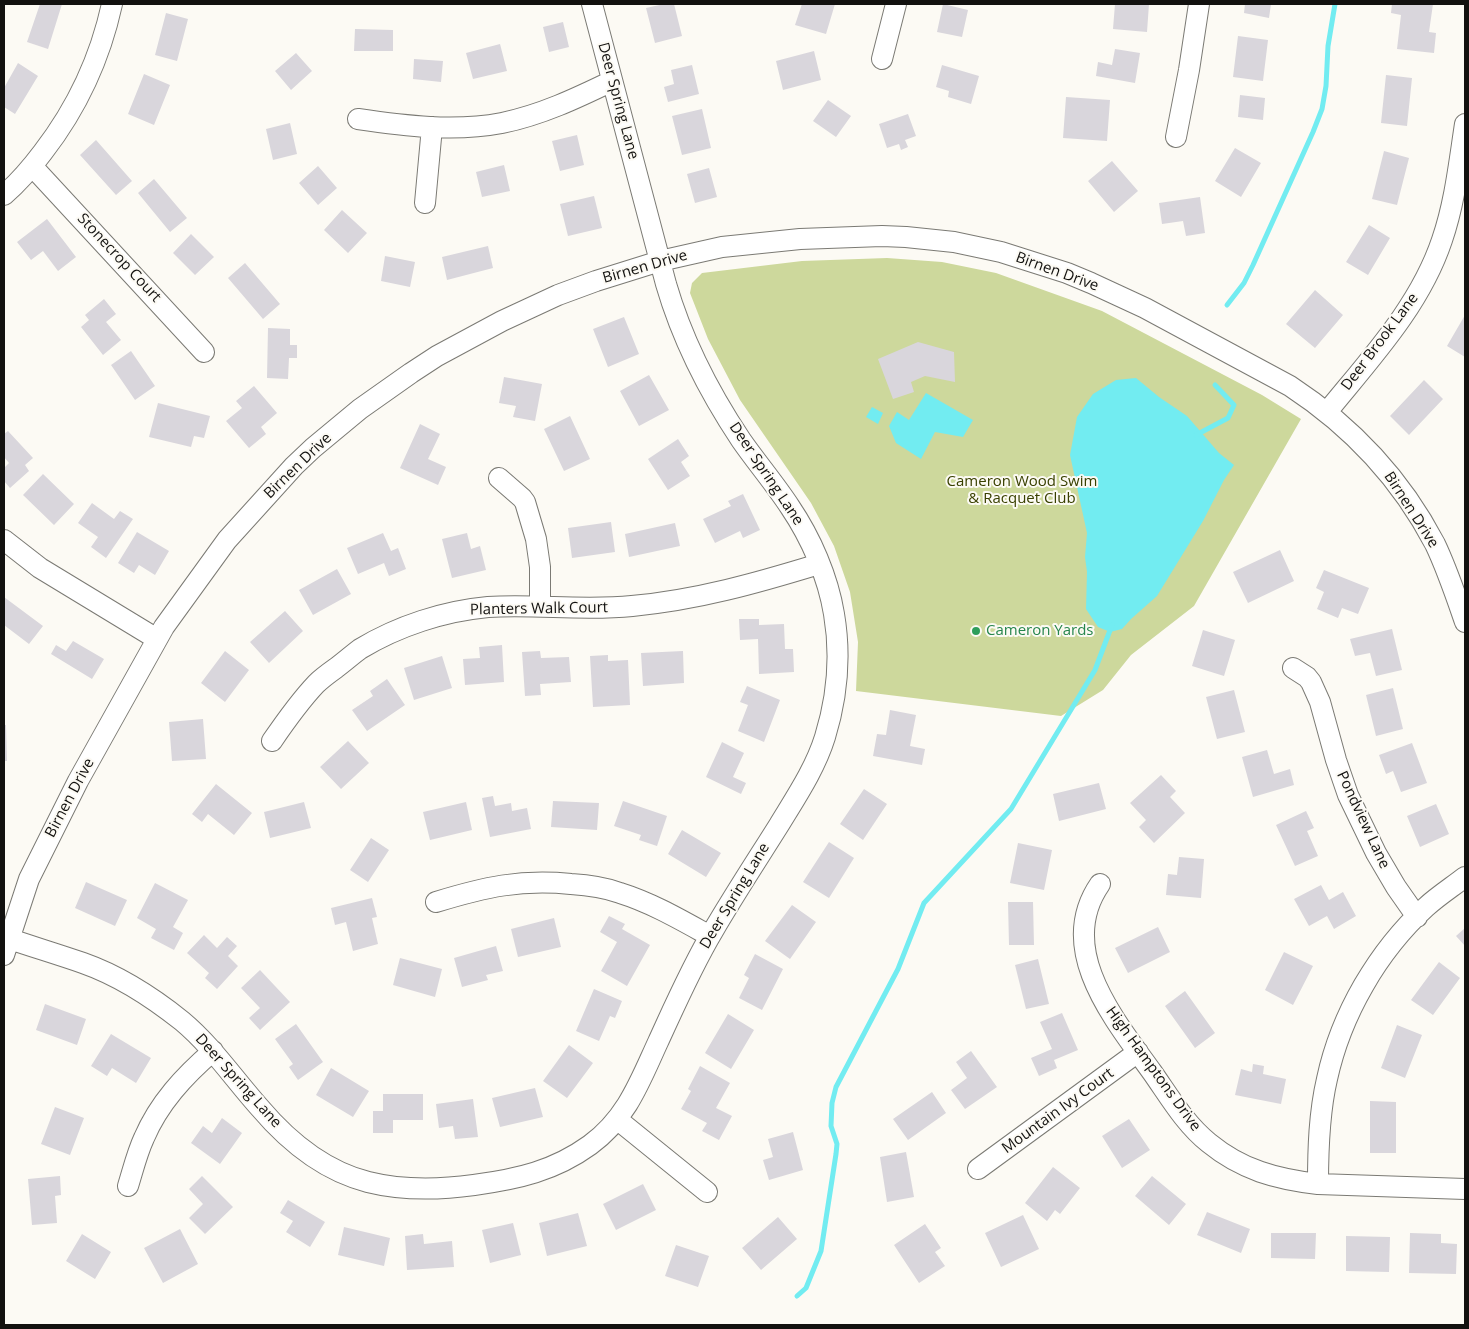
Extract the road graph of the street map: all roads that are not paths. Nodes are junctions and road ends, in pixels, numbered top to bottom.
1 (112, 4) edge
2 (592, 4) edge
3 (896, 4) edge
4 (1199, 4) edge
5 (882, 60) dead end
6 (612, 81) junction
7 (358, 119) dead end
8 (1465, 124) edge
9 (432, 127) junction
10 (1176, 137) dead end
11 (32, 166) junction
12 (4, 195) edge
13 (424, 204) dead end
14 (660, 261) junction
15 (204, 352) dead end
16 (1327, 412) junction
17 (499, 478) dead end
18 (4, 540) edge
19 (819, 564) junction
20 (540, 606) junction
21 (1465, 622) edge
22 (157, 639) junction
23 (1293, 668) dead end
24 (272, 741) dead end
25 (1465, 877) edge
26 (1100, 884) dead end
27 (436, 902) dead end
28 (1417, 917) junction
29 (710, 936) junction
30 (5, 944) edge
31 (213, 1052) junction
32 (1138, 1052) junction
33 (618, 1120) junction
34 (978, 1170) dead end
35 (1318, 1184) junction
36 (128, 1186) dead end
37 (1465, 1189) edge
38 (707, 1192) dead end

1 - 11 street
2 - 6 street, Deer Spring Lane
3 - 5 street
4 - 10 street
6 - 9 street
6 - 14 street, Deer Spring Lane
7 - 9 street
8 - 16 street, Deer Brook Lane
9 - 13 street
11 - 12 street
11 - 15 street, Stonecrop Court
14 - 16 street, Birnen Drive
14 - 19 street, Deer Spring Lane
14 - 22 street, Birnen Drive
16 - 21 street, Birnen Drive
17 - 20 street
18 - 22 street
19 - 20 street, Planters Walk Court
19 - 29 street, Deer Spring Lane
20 - 24 street, Planters Walk Court
22 - 30 street, Birnen Drive
23 - 28 street, Pondview Lane
25 - 28 street
26 - 32 street, High Hamptons Drive
27 - 29 street
28 - 35 street
29 - 33 street, Deer Spring Lane
30 - 31 street, Deer Spring Lane
31 - 33 street, Deer Spring Lane
31 - 36 street
32 - 34 street, Mountain Ivy Court
32 - 35 street, High Hamptons Drive
33 - 38 street
35 - 37 street, High Hamptons Drive

